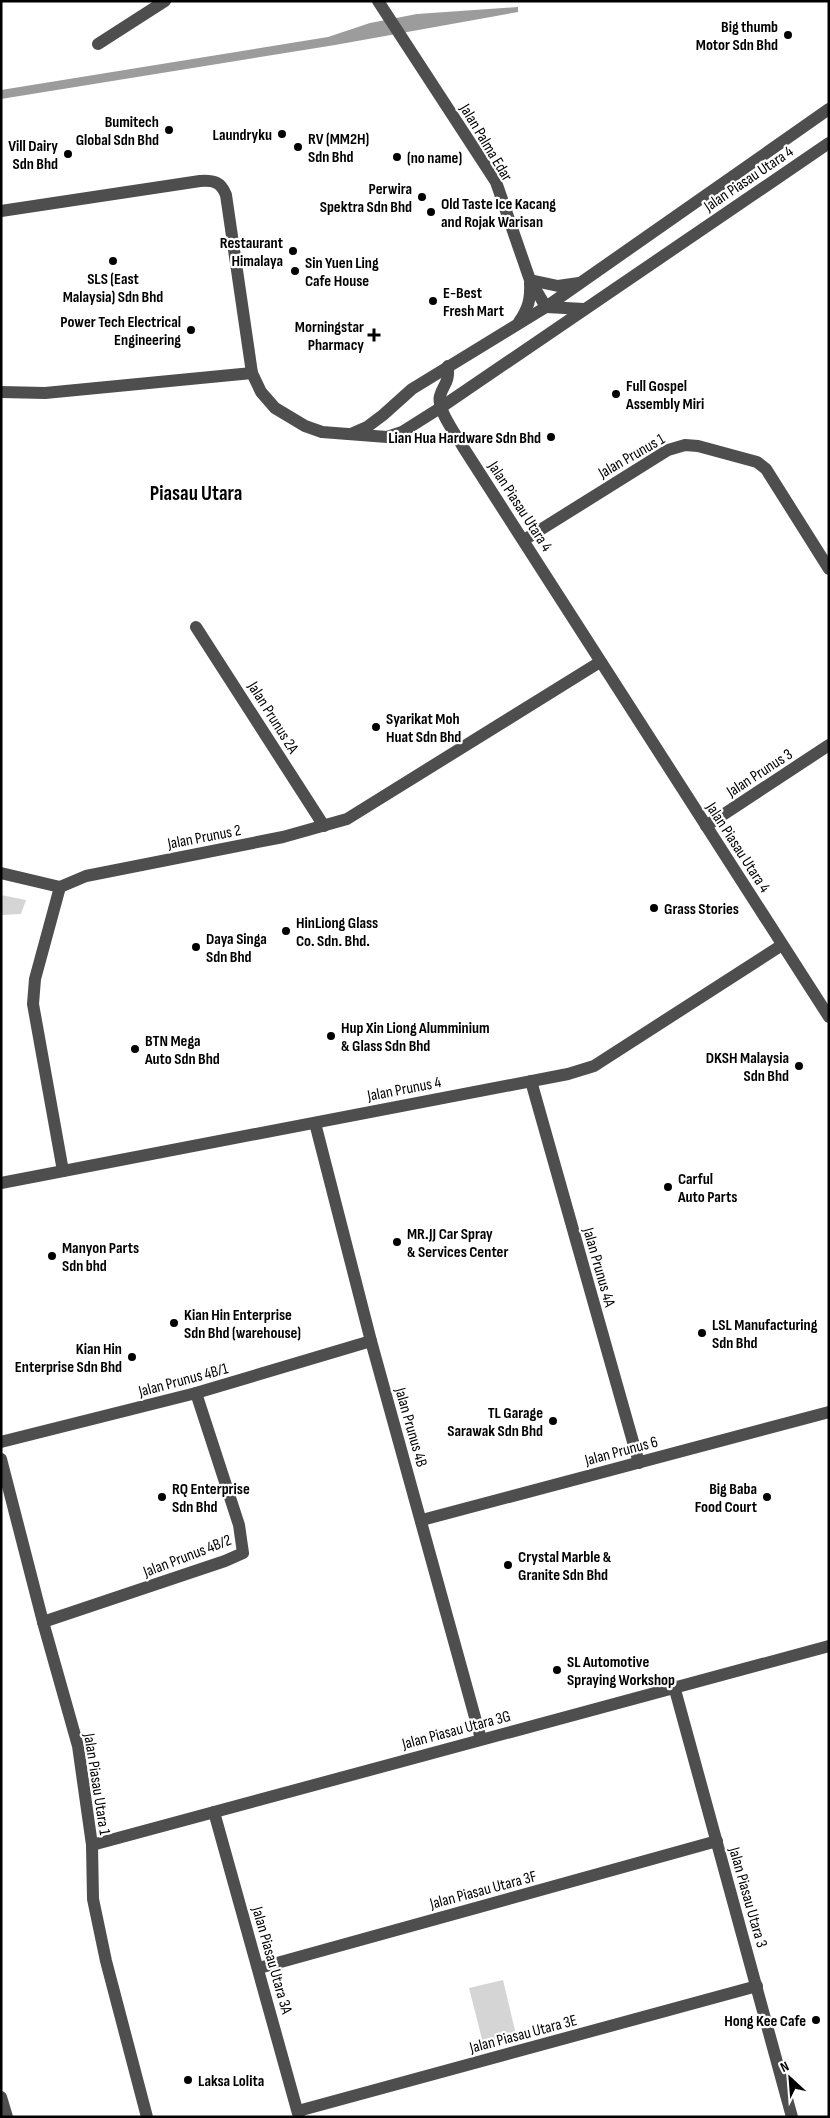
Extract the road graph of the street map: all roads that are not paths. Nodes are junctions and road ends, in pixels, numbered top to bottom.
1 (165, 1) edge
2 (378, 1) edge
3 (98, 44) dead end
4 (829, 108) edge
5 (829, 144) edge
6 (1, 211) edge
7 (530, 280) junction
8 (582, 282) junction
9 (546, 308) junction
10 (584, 309) junction
11 (516, 327) junction
12 (448, 366) junction
13 (252, 373) junction
14 (1, 392) edge
15 (440, 408) junction
16 (351, 434) junction
17 (524, 540) junction
18 (829, 569) edge
19 (196, 627) dead end
20 (600, 662) junction
21 (829, 745) edge
22 (324, 826) junction
23 (706, 826) junction
24 (1, 873) edge
25 (60, 888) junction
26 (782, 945) junction
27 (829, 1017) edge
28 (531, 1081) junction
29 (315, 1123) junction
30 (63, 1171) junction
31 (1, 1183) edge
32 (371, 1341) junction
33 (196, 1393) junction
34 (829, 1412) edge
35 (1, 1442) edge
36 (1, 1461) edge
37 (639, 1463) junction
38 (422, 1520) junction
39 (42, 1622) junction
40 (829, 1646) edge
41 (674, 1686) junction
42 (481, 1739) junction
43 (214, 1812) junction
44 (717, 1841) junction
45 (92, 1845) junction
46 (259, 1968) junction
47 (757, 1986) junction
48 (1, 2096) edge
49 (299, 2114) edge
50 (7, 2117) edge
51 (147, 2117) edge
52 (792, 2117) edge

1 - 3 street
2 - 7 street, Jalan Palma Edar
4 - 8 street, Jalan Piasau Utara 4
5 - 10 street, Jalan Piasau Utara 4
6 - 13 street
7 - 8 street
7 - 9 street, Jalan Palma Edar
7 - 11 street
8 - 9 street, Jalan Piasau Utara 4
9 - 10 street
9 - 11 street, Jalan Piasau Utara 4
10 - 15 street, Jalan Piasau Utara 4
11 - 12 street, Jalan Piasau Utara 4
12 - 15 street
12 - 16 street, Jalan Piasau Utara 4
13 - 14 street
13 - 16 street
15 - 16 street
15 - 17 street, Jalan Piasau Utara 4
17 - 18 street, Jalan Prunus 1
17 - 20 street, Jalan Piasau Utara 4
19 - 22 street, Jalan Prunus 2A
20 - 22 street, Jalan Prunus 2
20 - 23 street, Jalan Piasau Utara 4
21 - 23 street, Jalan Prunus 3
22 - 25 street, Jalan Prunus 2
23 - 26 street, Jalan Piasau Utara 4
24 - 25 street
25 - 30 street
26 - 27 street, Jalan Piasau Utara 4
26 - 28 street, Jalan Prunus 4
28 - 29 street, Jalan Prunus 4
28 - 37 street, Jalan Prunus 4A
29 - 30 street, Jalan Prunus 4
29 - 32 street, Jalan Prunus 4B
30 - 31 street, Jalan Prunus 4
32 - 33 street, Jalan Prunus 4B/1
32 - 38 street, Jalan Prunus 4B
33 - 35 street, Jalan Prunus 4B/1
33 - 39 street, Jalan Prunus 4B/2
34 - 37 street, Jalan Prunus 6
36 - 39 street, Jalan Piasau Utara 1
37 - 38 street, Jalan Prunus 6
38 - 42 street, Jalan Prunus 4B
39 - 45 street, Jalan Piasau Utara 1
40 - 41 street, Jalan Piasau Utara 3G
41 - 42 street, Jalan Piasau Utara 3G
41 - 44 street, Jalan Piasau Utara 3
42 - 43 street, Jalan Piasau Utara 3G
43 - 45 street, Jalan Piasau Utara 3G
43 - 46 street, Jalan Piasau Utara 3A
44 - 46 street, Jalan Piasau Utara 3F
44 - 47 street, Jalan Piasau Utara 3
45 - 51 street, Jalan Piasau Utara 1
46 - 49 street, Jalan Piasau Utara 3A
47 - 49 street, Jalan Piasau Utara 3E
47 - 52 street, Jalan Piasau Utara 3
48 - 50 street

